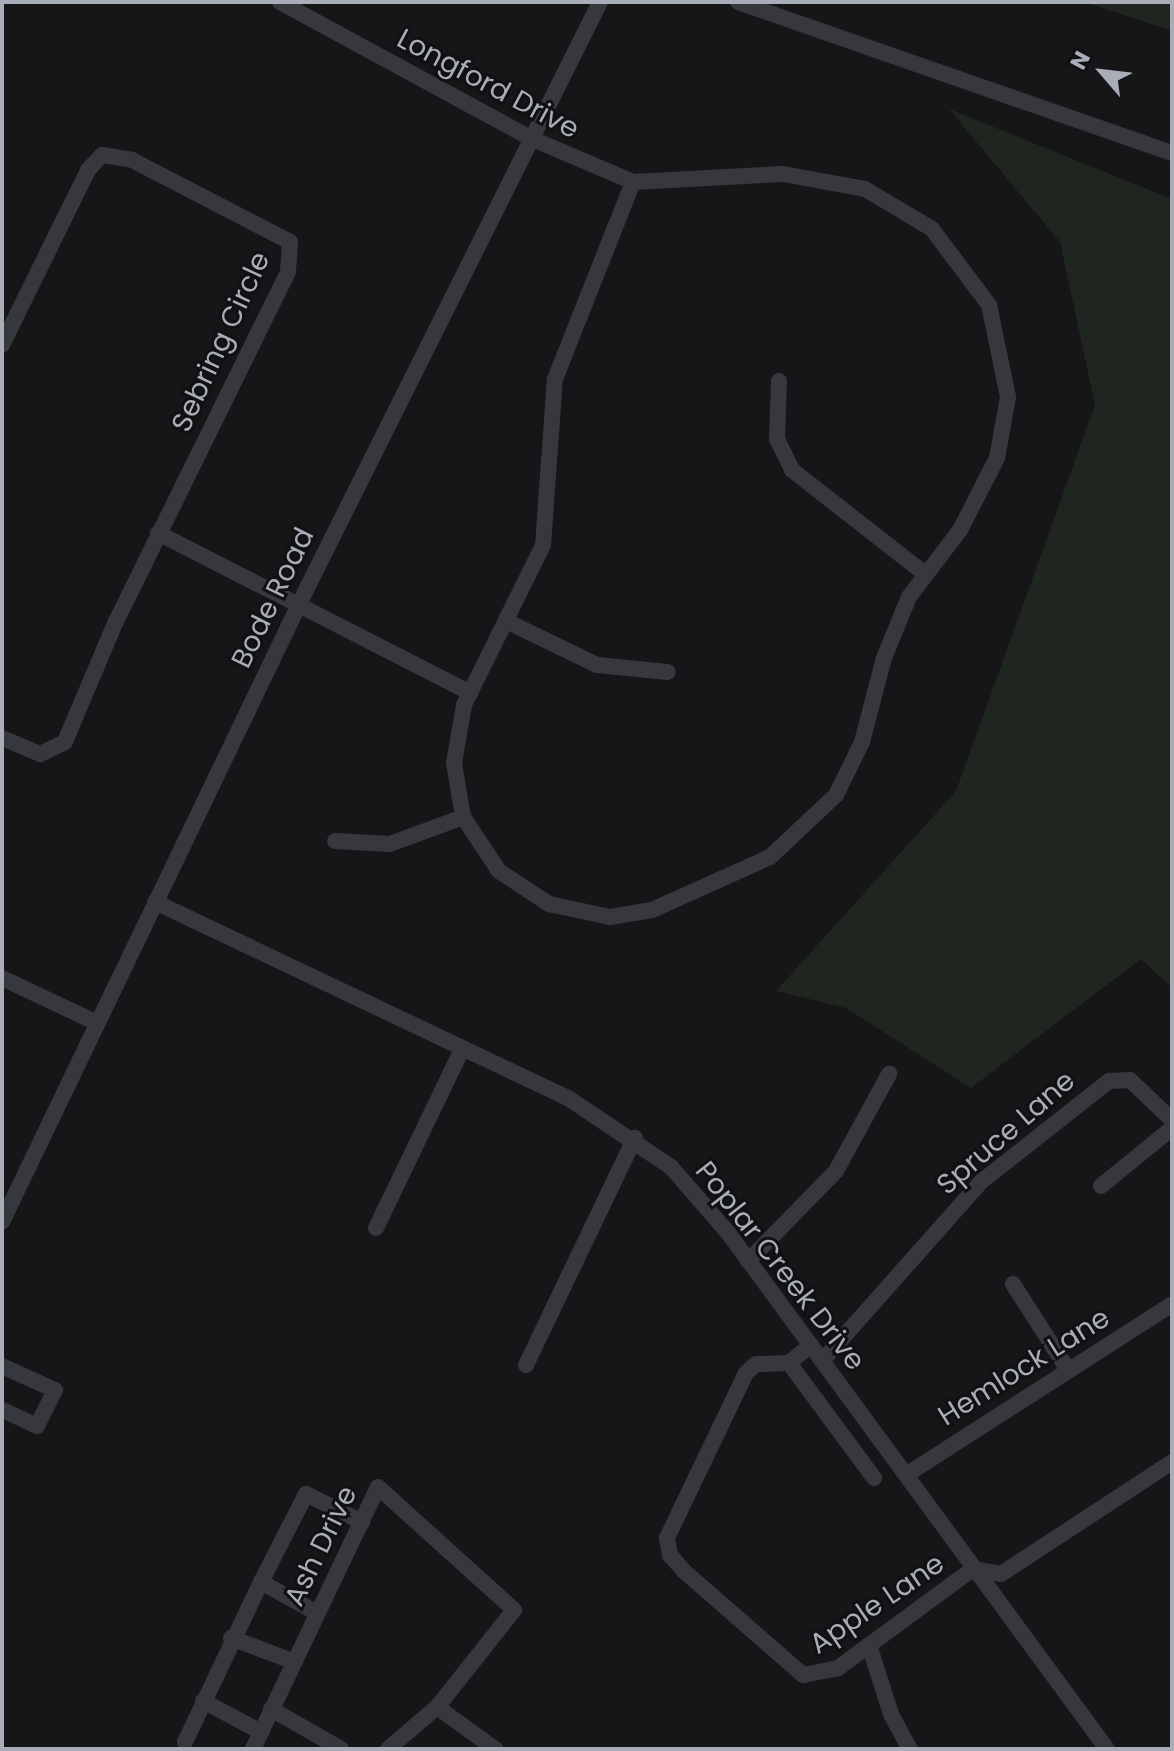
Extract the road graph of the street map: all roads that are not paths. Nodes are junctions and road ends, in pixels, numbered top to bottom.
1 (600, 2) edge
2 (738, 2) edge
3 (289, 4) edge
4 (530, 138) junction
5 (1172, 153) edge
6 (633, 182) junction
7 (2, 345) edge
8 (779, 381) dead end
9 (158, 533) junction
10 (924, 573) junction
11 (300, 603) junction
12 (506, 621) junction
13 (668, 672) dead end
14 (470, 693) junction
15 (2, 738) edge
16 (463, 817) junction
17 (335, 841) dead end
18 (155, 902) junction
19 (2, 978) edge
20 (95, 1022) junction
21 (461, 1051) junction
22 (889, 1074) dead end
23 (1172, 1120) edge
24 (1172, 1128) edge
25 (635, 1138) junction
26 (1101, 1186) dead end
27 (2, 1222) edge
28 (376, 1228) dead end
29 (748, 1261) junction
30 (1013, 1284) dead end
31 (1172, 1304) edge
32 (811, 1345) junction
33 (822, 1361) junction
34 (789, 1363) junction
35 (526, 1365) dead end
36 (2, 1366) edge
37 (1068, 1370) junction
38 (2, 1410) edge
39 (1172, 1462) edge
40 (906, 1475) junction
41 (874, 1478) dead end
42 (362, 1522) junction
43 (973, 1569) junction
44 (261, 1582) junction
45 (317, 1613) junction
46 (231, 1638) junction
47 (869, 1645) junction
48 (295, 1662) junction
49 (203, 1701) junction
50 (437, 1707) junction
51 (271, 1709) junction
52 (261, 1732) junction
53 (185, 1742) dead end
54 (491, 1748) edge
55 (253, 1749) edge
56 (341, 1749) edge
57 (388, 1749) edge
58 (910, 1749) edge
59 (1107, 1749) edge

1 - 4 street, Bode Road
2 - 5 street
3 - 4 street, Longford Drive
4 - 6 street, Longford Drive
4 - 11 street, Bode Road
6 - 10 street
6 - 12 street
7 - 9 street, Sebring Circle
8 - 10 street
9 - 11 street
9 - 15 street, Sebring Circle
10 - 16 street
11 - 14 street
11 - 18 street, Bode Road
12 - 13 street
12 - 14 street
14 - 16 street
16 - 17 street
18 - 20 street, Bode Road
18 - 21 street, Poplar Creek Drive
19 - 20 street
20 - 27 street, Bode Road
21 - 25 street, Poplar Creek Drive
21 - 28 street
22 - 29 street
23 - 33 street, Spruce Lane
24 - 26 street
25 - 29 street, Poplar Creek Drive
25 - 35 street
29 - 32 street, Poplar Creek Drive
30 - 37 street
31 - 37 street, Hemlock Lane
32 - 33 street, Poplar Creek Drive
32 - 34 street
33 - 40 street, Poplar Creek Drive
34 - 41 street
34 - 47 street, Apple Lane
36 - 38 street
37 - 40 street, Hemlock Lane
39 - 43 street, Apple Lane
40 - 43 street, Poplar Creek Drive
42 - 44 street
42 - 45 street, Ash Drive
42 - 50 street, Ash Drive
43 - 47 street, Apple Lane
43 - 59 street, Poplar Creek Drive
44 - 45 street
44 - 46 street
45 - 48 street, Ash Drive
46 - 48 street
46 - 49 street
47 - 58 street
48 - 51 street, Ash Drive
49 - 52 street
49 - 53 street
50 - 54 street
50 - 57 street
51 - 52 street, Ash Drive
51 - 56 street
52 - 55 street, Ash Drive

